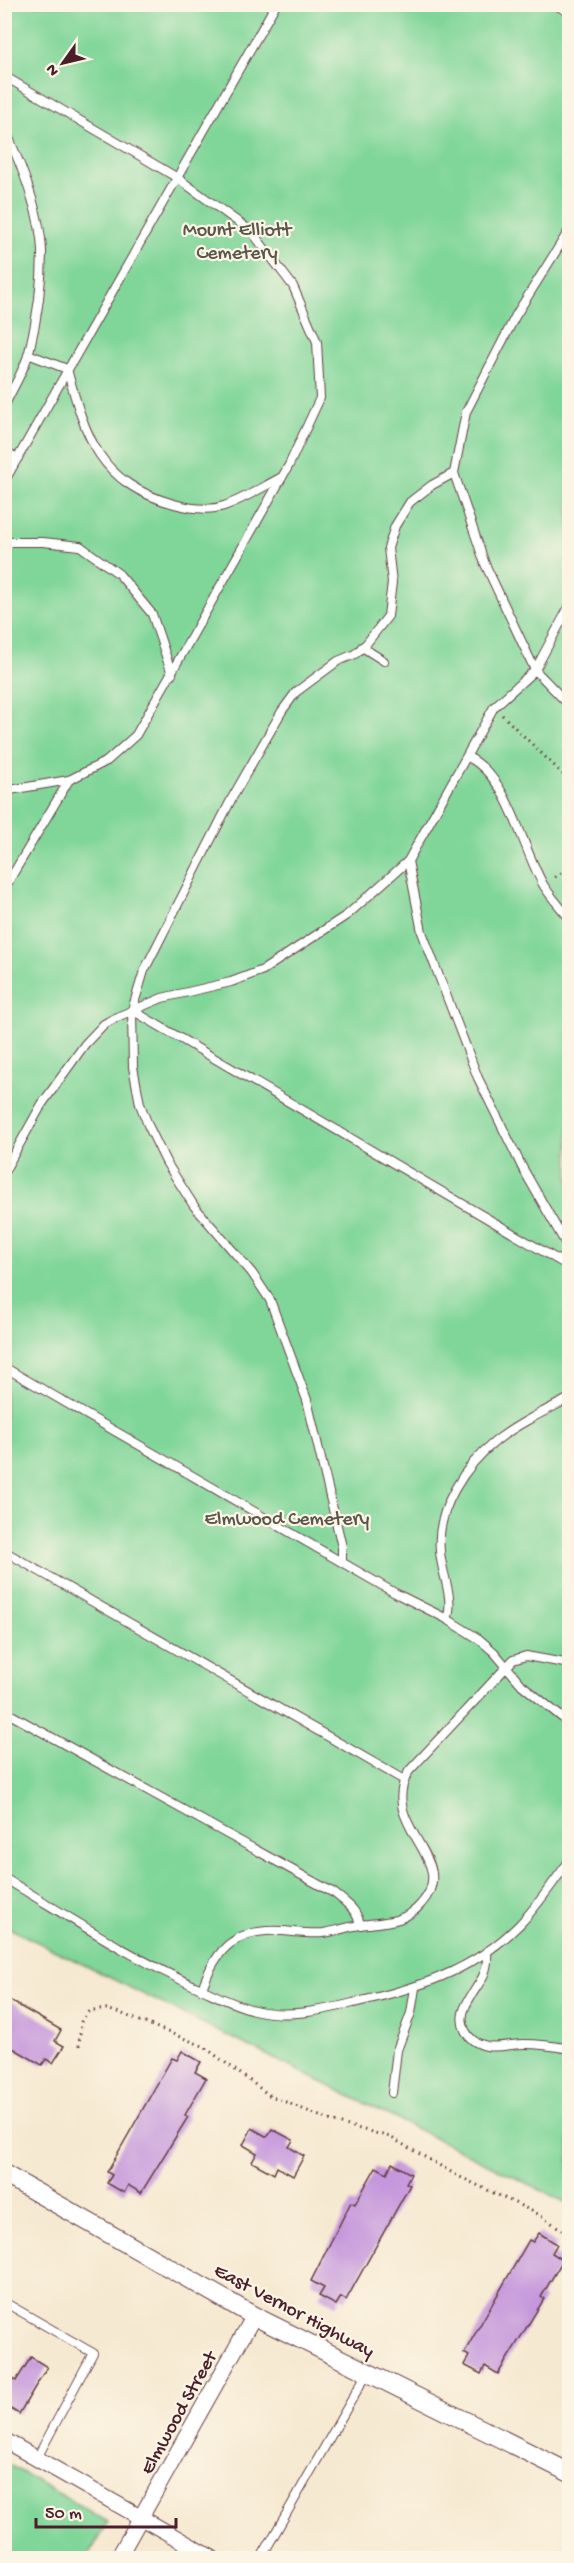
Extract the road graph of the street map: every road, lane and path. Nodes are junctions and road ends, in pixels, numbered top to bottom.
1 (276, 4) edge
2 (554, 4) edge
3 (570, 13) edge
4 (4, 76) edge
5 (4, 127) edge
6 (176, 177) junction
7 (570, 229) edge
8 (28, 354) junction
9 (67, 369) junction
10 (4, 407) edge
11 (4, 451) edge
12 (18, 458) junction
13 (454, 473) junction
14 (282, 477) junction
15 (4, 482) edge
16 (4, 542) edge
17 (570, 605) edge
18 (362, 647) junction
19 (384, 661) dead end
20 (535, 670) junction
21 (172, 674) junction
22 (570, 706) edge
23 (494, 707) junction
24 (468, 757) junction
25 (69, 780) junction
26 (570, 781) edge
27 (4, 791) edge
28 (408, 861) junction
29 (570, 867) edge
30 (544, 886) junction
31 (4, 889) edge
32 (570, 919) edge
33 (132, 1010) junction
34 (4, 1172) edge
35 (570, 1251) edge
36 (570, 1267) edge
37 (4, 1367) edge
38 (570, 1398) edge
39 (4, 1551) edge
40 (342, 1561) junction
41 (447, 1619) junction
42 (570, 1664) edge
43 (506, 1667) junction
44 (4, 1711) edge
45 (570, 1724) edge
46 (404, 1780) junction
47 (570, 1860) edge
48 (4, 1878) edge
49 (360, 1925) junction
50 (487, 1951) junction
51 (415, 1988) junction
52 (202, 1989) junction
53 (79, 2046) dead end
54 (570, 2049) edge
55 (392, 2093) dead end
56 (4, 2174) edge
57 (570, 2235) edge
58 (4, 2302) edge
59 (254, 2316) junction
60 (367, 2373) junction
61 (6, 2444) edge
62 (37, 2458) junction
63 (570, 2473) edge
64 (141, 2518) junction
65 (118, 2559) edge
66 (212, 2559) edge
67 (261, 2559) edge

1 - 6 lane
2 - 3 lane
4 - 6 lane
5 - 8 lane
6 - 9 lane
6 - 14 lane
7 - 13 lane
8 - 9 lane
8 - 10 lane
9 - 12 lane
9 - 14 lane
11 - 12 lane
12 - 15 lane
13 - 18 lane
13 - 20 lane
14 - 21 lane
16 - 21 lane
17 - 20 lane
18 - 19 lane
18 - 33 lane
20 - 22 lane
20 - 23 lane
21 - 25 lane
23 - 24 lane
23 - 26 path
24 - 28 lane
24 - 30 lane
25 - 27 lane
25 - 31 lane
28 - 33 lane
28 - 35 lane
29 - 30 path
30 - 32 lane
33 - 34 lane
33 - 36 lane
33 - 40 lane
37 - 40 lane
38 - 41 lane
39 - 46 lane
40 - 41 lane
41 - 43 lane
42 - 43 lane
43 - 45 lane
43 - 46 lane
44 - 49 lane
46 - 49 lane
47 - 50 lane
48 - 52 lane
49 - 52 lane
50 - 51 lane
50 - 54 lane
51 - 52 lane
51 - 55 lane
53 - 57 path
56 - 59 street, East Vernor Highway
58 - 62 lane
59 - 60 street, East Vernor Highway
59 - 64 street, Elmwood Street
60 - 63 street, East Vernor Highway
60 - 67 lane
61 - 62 street
62 - 64 street
64 - 65 street, Elmwood Street
64 - 66 street

